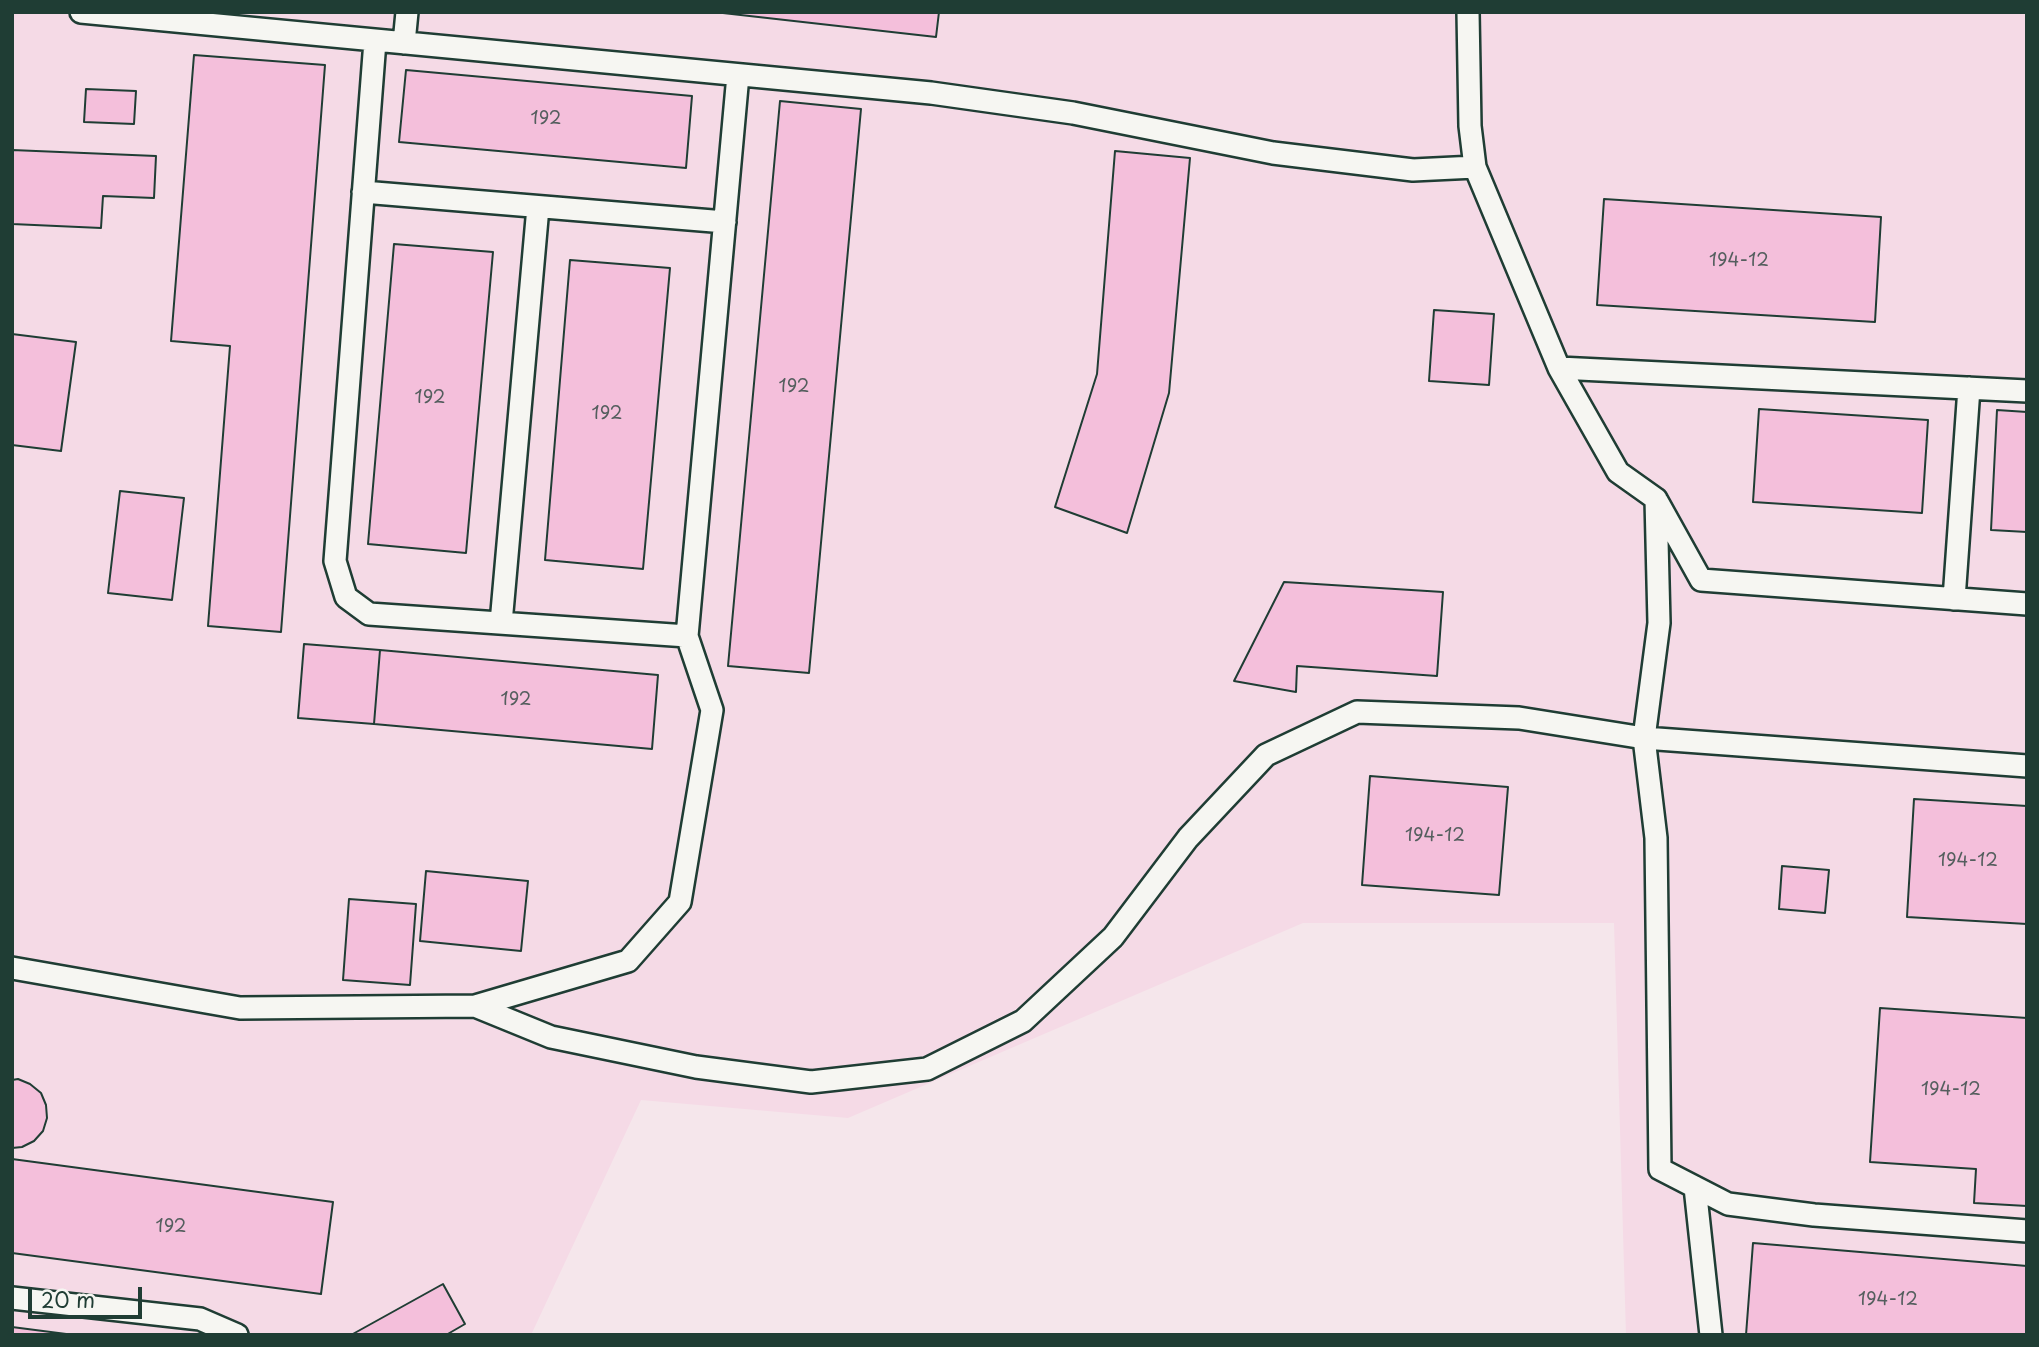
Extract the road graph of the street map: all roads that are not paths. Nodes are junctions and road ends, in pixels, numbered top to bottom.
1 (81, 12) edge
2 (407, 12) edge
3 (1468, 12) edge
4 (375, 41) junction
5 (404, 43) junction
6 (738, 75) junction
7 (1475, 167) junction
8 (363, 192) junction
9 (538, 207) junction
10 (726, 222) junction
11 (1559, 368) junction
12 (1969, 388) junction
13 (2027, 391) edge
14 (1656, 499) junction
15 (1954, 599) junction
16 (2027, 604) edge
17 (501, 623) junction
18 (687, 636) junction
19 (1644, 738) junction
20 (2027, 766) edge
21 (12, 968) edge
22 (475, 1006) junction
23 (1696, 1187) junction
24 (2027, 1231) edge
25 (12, 1298) edge
26 (237, 1335) edge
27 (1711, 1335) edge

1 - 4 lane
2 - 5 lane
3 - 7 lane
4 - 5 lane
4 - 8 lane
5 - 6 lane
6 - 7 lane
6 - 10 lane
7 - 11 lane
8 - 9 lane
8 - 17 lane
9 - 10 lane
9 - 17 lane
10 - 18 lane
11 - 12 lane
11 - 14 lane
12 - 13 lane
12 - 15 lane
14 - 15 lane
14 - 19 lane
15 - 16 lane
17 - 18 lane
18 - 22 lane
19 - 20 lane
19 - 22 lane
19 - 23 lane
21 - 22 lane
23 - 24 lane
23 - 27 lane
25 - 26 lane

